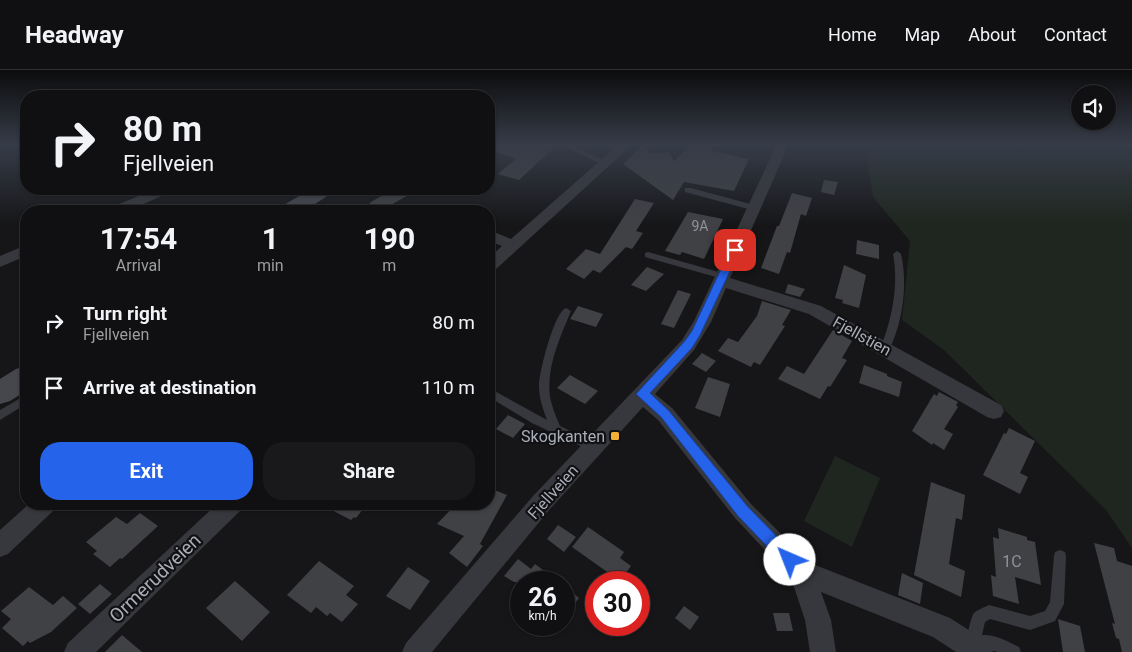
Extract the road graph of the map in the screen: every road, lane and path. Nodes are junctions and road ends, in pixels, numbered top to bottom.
1 (597, 171) edge
2 (771, 171) edge
3 (688, 190) dead end
4 (152, 195) edge
5 (315, 195) edge
6 (129, 205) edge
7 (300, 205) edge
8 (755, 208) junction
9 (495, 238) edge
10 (512, 245) junction
11 (20, 253) edge
12 (898, 254) dead end
13 (648, 255) dead end
14 (495, 261) edge
15 (0, 262) edge
16 (722, 279) junction
17 (566, 311) dead end
18 (885, 349) junction
19 (20, 381) edge
20 (0, 393) edge
21 (642, 394) junction
22 (495, 396) edge
23 (20, 403) edge
24 (994, 411) dead end
25 (0, 416) edge
26 (556, 430) junction
27 (593, 447) junction
28 (39, 510) edge
29 (226, 510) edge
30 (0, 546) edge
31 (1060, 556) dead end
32 (801, 571) junction
33 (976, 649) edge
34 (77, 652) edge
35 (414, 652) edge
36 (823, 652) edge
37 (1014, 652) edge

1 - 10 street
2 - 8 street, Fjellveien
3 - 8 lane
4 - 6 street
5 - 7 main road
8 - 16 street, Fjellveien
9 - 10 street
10 - 14 street
11 - 15 street
12 - 18 lane
13 - 16 lane
16 - 18 street, Fjellstien
16 - 21 street, Fjellveien
17 - 26 lane
18 - 24 street, Fjellstien
19 - 20 main road
21 - 27 street, Fjellveien
21 - 32 street
22 - 26 lane
23 - 25 lane
26 - 27 lane
27 - 35 street, Fjellveien
28 - 30 street
29 - 34 street, Ormerudveien
31 - 33 lane
32 - 33 street
32 - 36 street
33 - 37 lane

